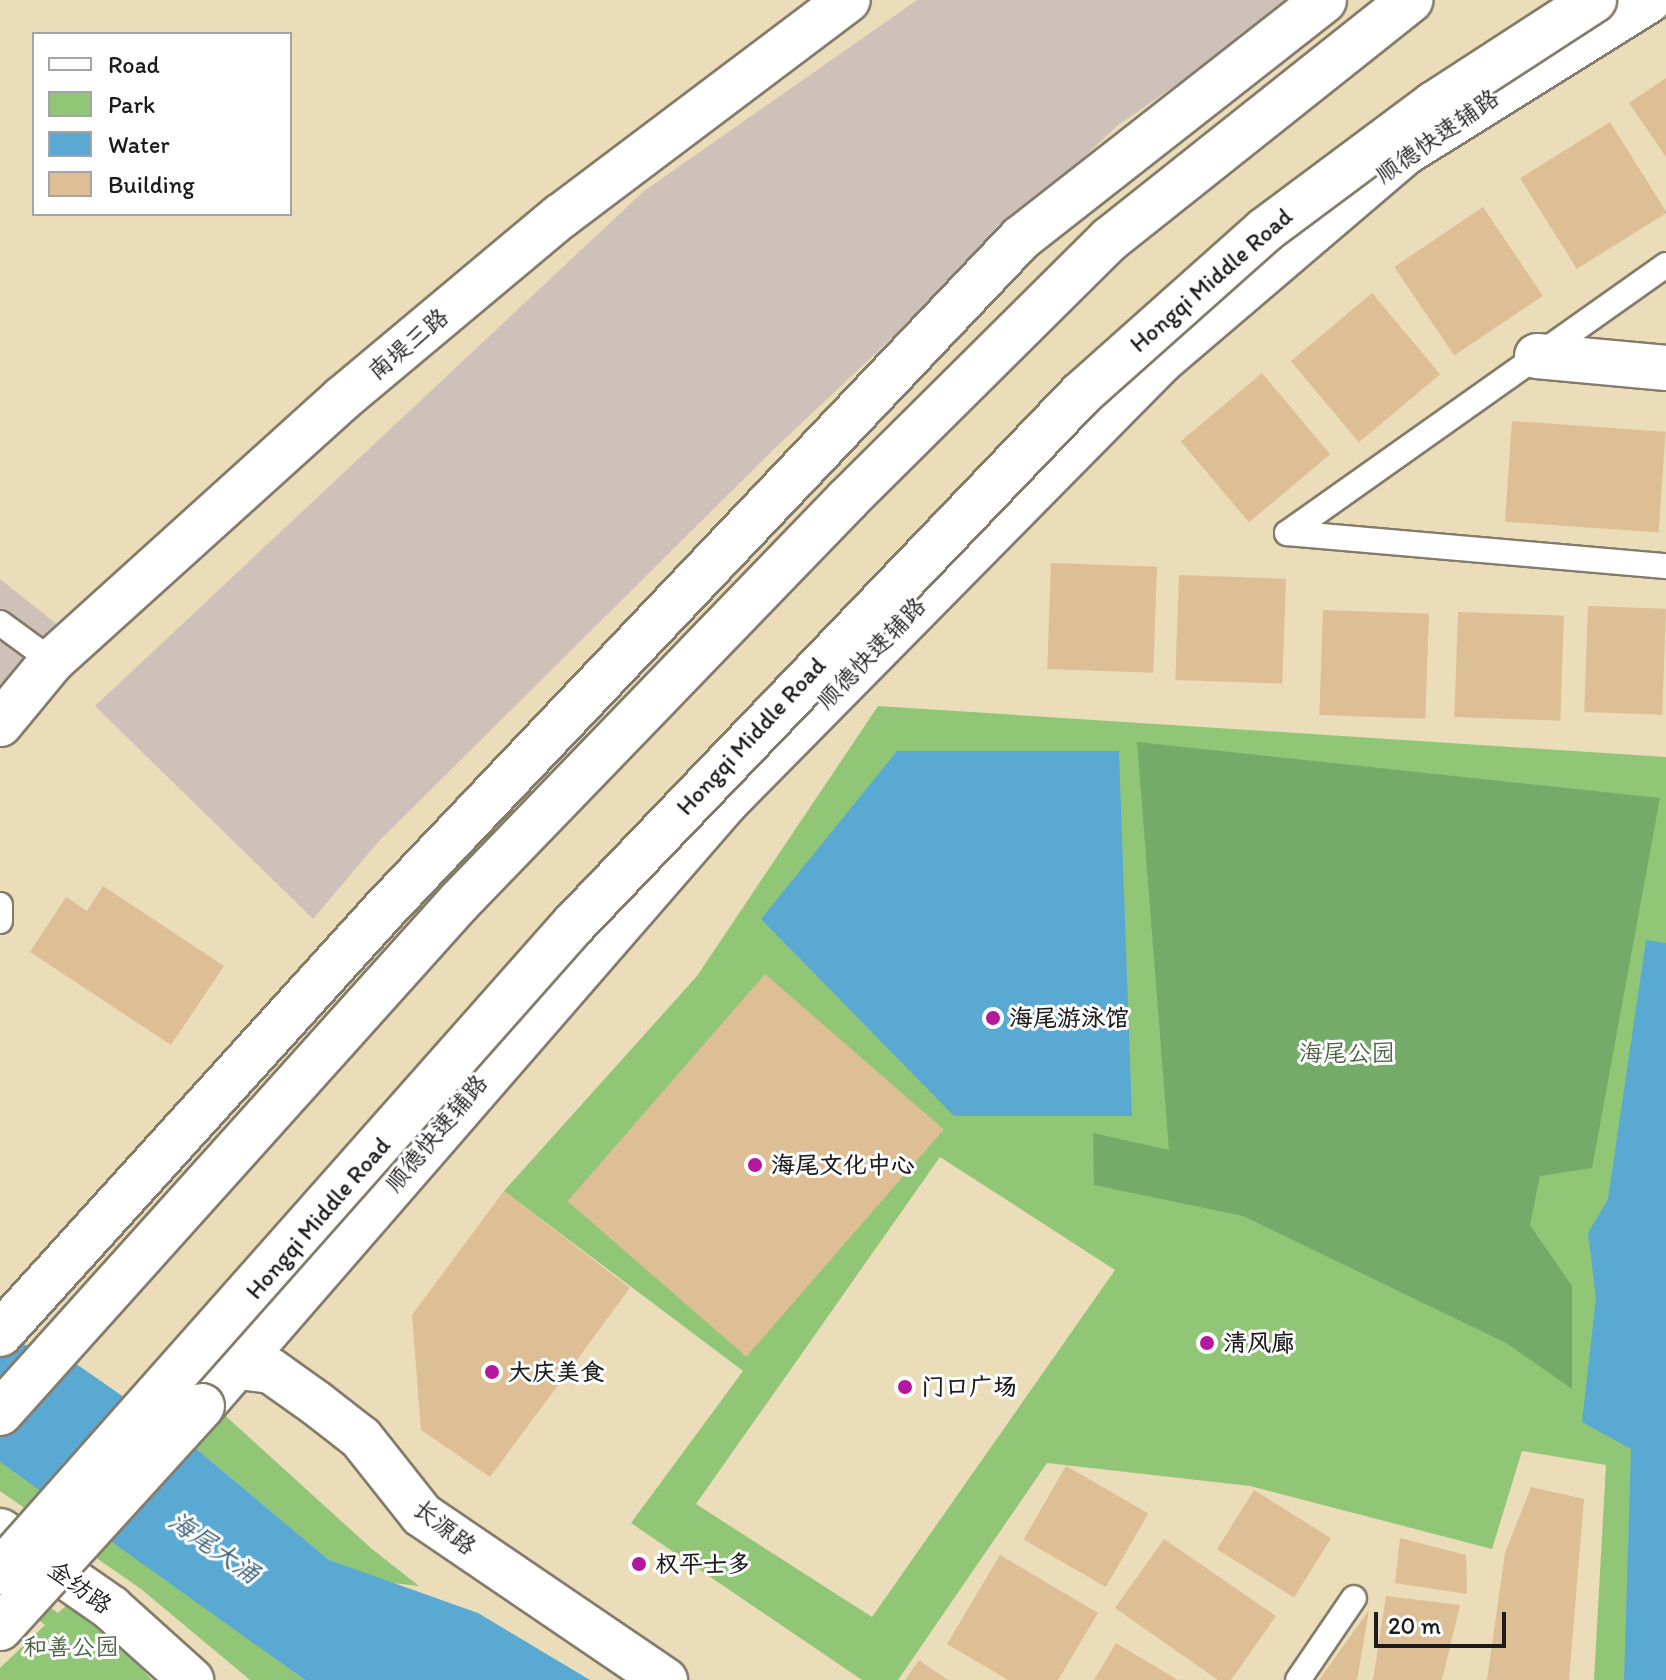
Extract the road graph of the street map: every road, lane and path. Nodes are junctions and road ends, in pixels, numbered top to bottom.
1 (848, 0) edge
2 (1324, 0) edge
3 (1410, 0) edge
4 (1594, 0) edge
5 (1649, 0) edge
6 (1666, 265) edge
7 (1537, 356) junction
8 (1666, 368) edge
9 (1666, 566) edge
10 (0, 623) edge
11 (52, 661) junction
12 (0, 724) edge
13 (0, 905) edge
14 (0, 921) edge
15 (0, 1334) edge
16 (239, 1367) junction
17 (0, 1413) edge
18 (0, 1531) edge
19 (0, 1572) edge
20 (1354, 1598) dead end
21 (0, 1628) edge
22 (191, 1680) edge
23 (665, 1680) edge
24 (1298, 1680) edge

1 - 11 main road, 南堤三路
2 - 15 main road
3 - 17 main road
4 - 19 main road, Hongqi Middle Road, bridge
5 - 16 main road, 顺德快速辅路
6 - 7 lane
7 - 8 main road
7 - 9 lane
10 - 11 lane
11 - 12 main road, 南堤三路
13 - 14 lane
16 - 21 main road, 顺德快速辅路, bridge
16 - 23 main road, 长源路
18 - 22 main road, 金纺路
20 - 24 lane

